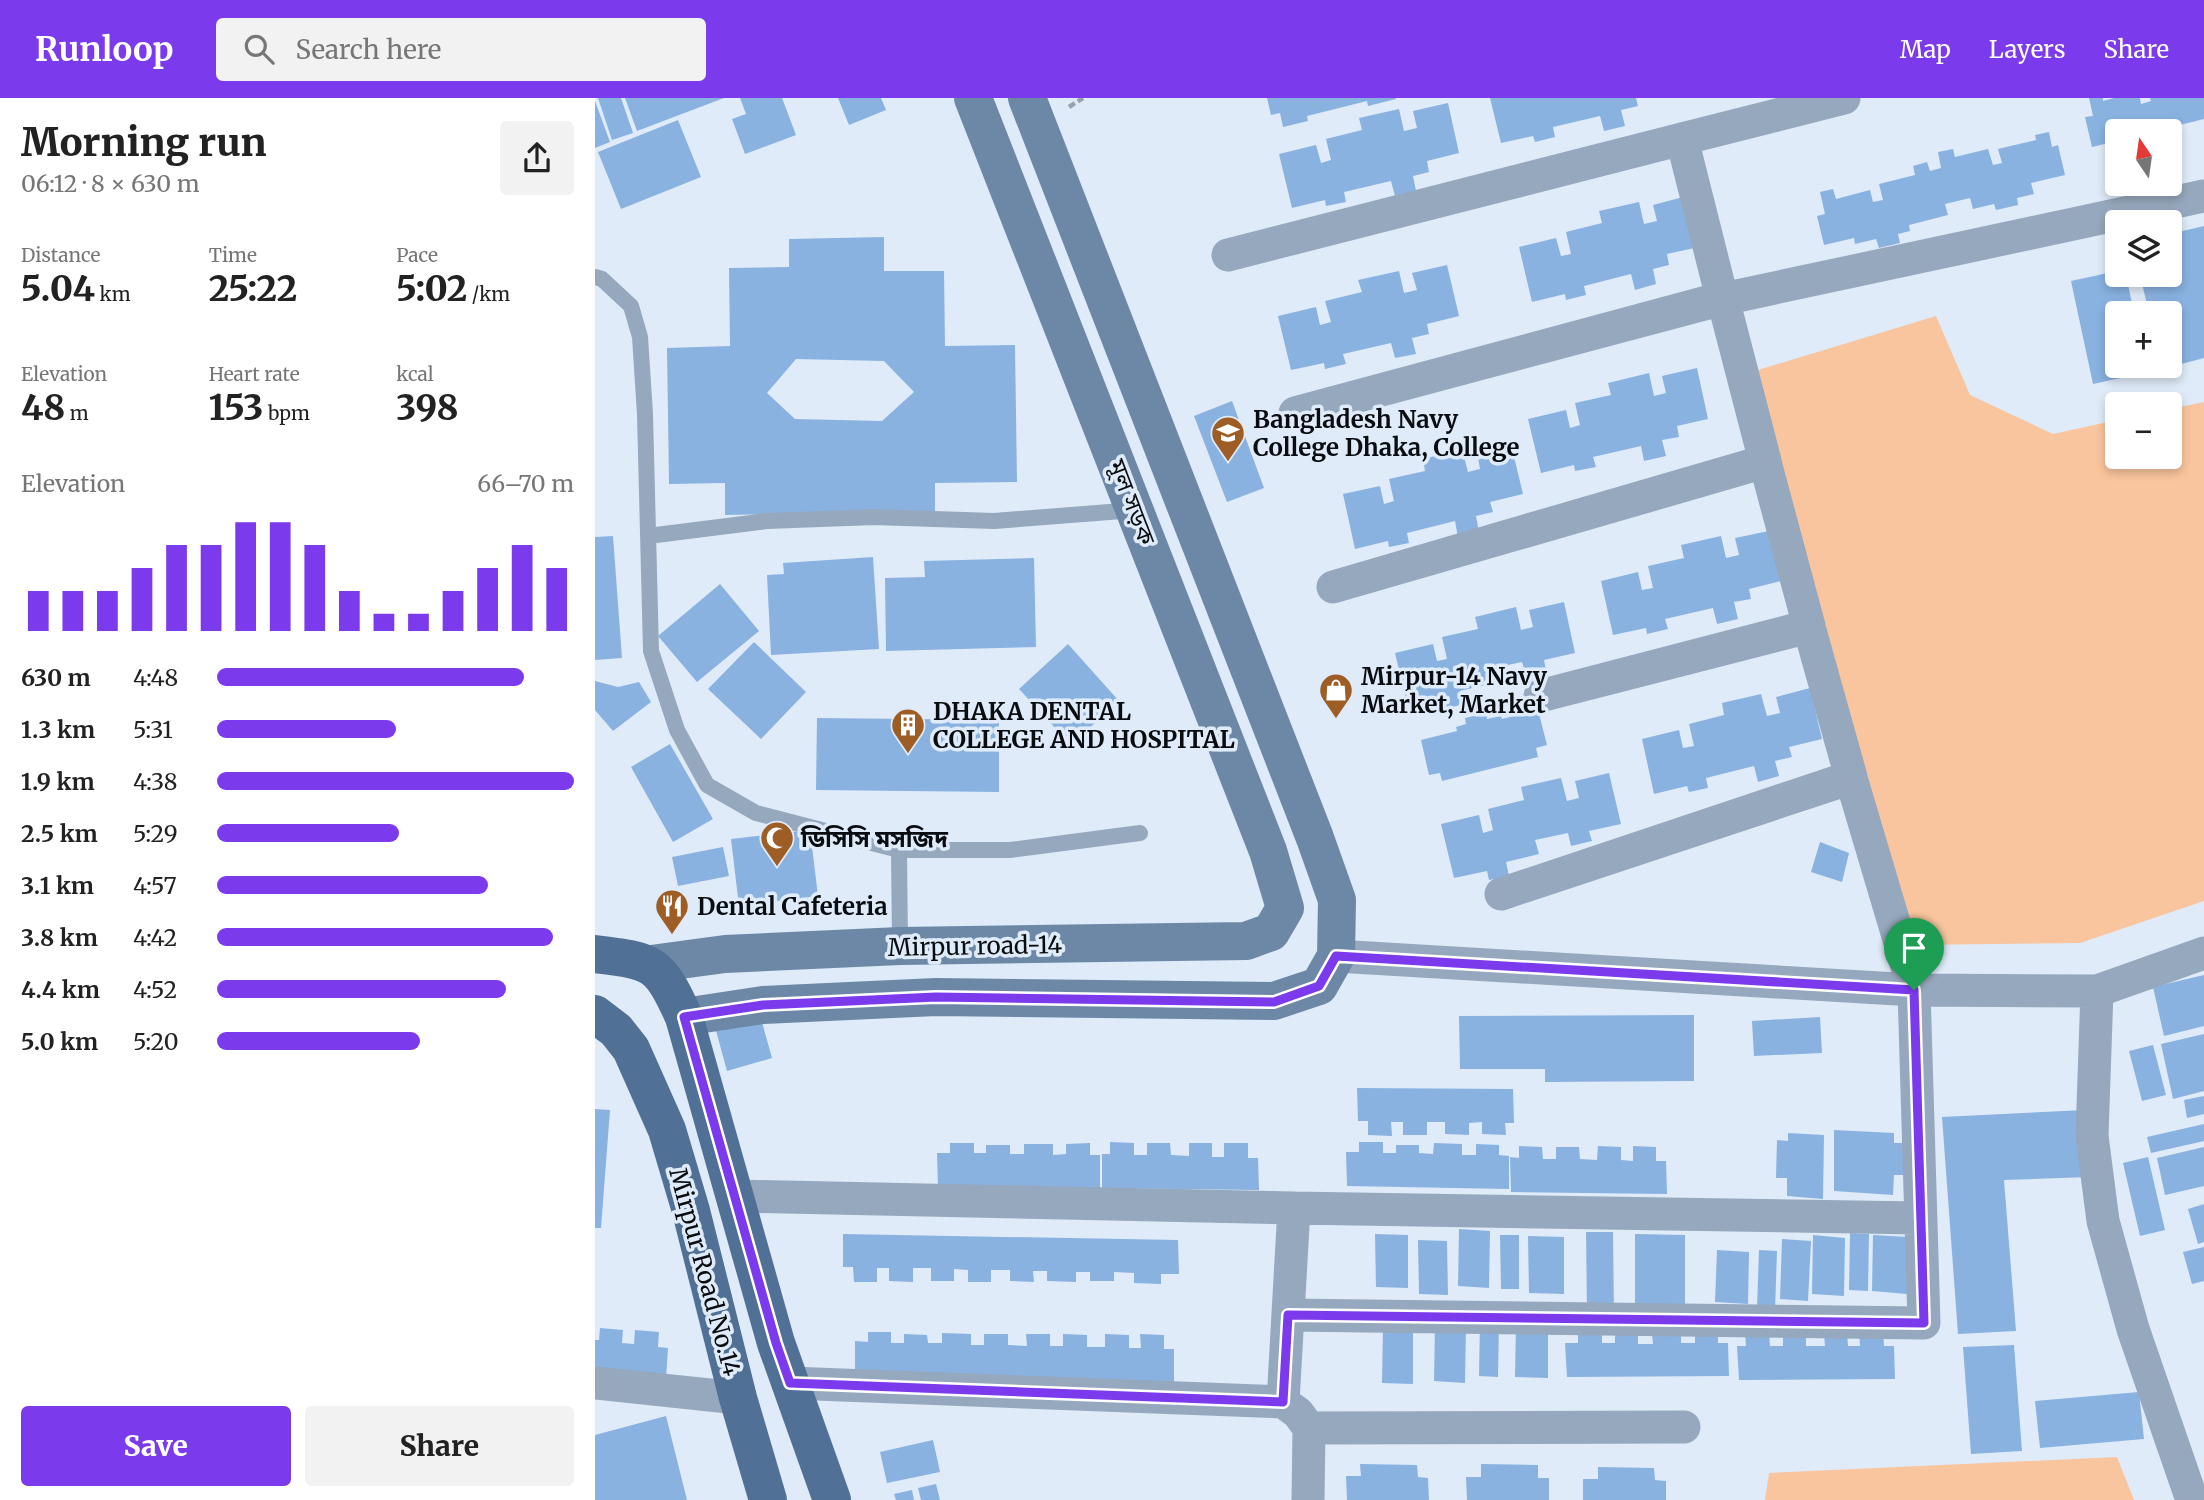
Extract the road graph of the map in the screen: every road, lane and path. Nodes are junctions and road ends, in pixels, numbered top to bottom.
1 (973, 98) edge
2 (1027, 98) edge
3 (1844, 98) edge
4 (1682, 139) junction
5 (2204, 196) edge
6 (1228, 255) dead end
7 (595, 277) edge
8 (1723, 299) junction
9 (1136, 510) junction
10 (648, 536) junction
11 (1581, 685) junction
12 (1540, 696) dead end
13 (1140, 833) dead end
14 (898, 850) junction
15 (1579, 868) junction
16 (1507, 892) dead end
17 (1338, 900) joint
18 (1285, 908) joint
19 (900, 946) junction
20 (2204, 953) edge
21 (595, 954) edge
22 (1336, 956) junction
23 (659, 972) junction
24 (1914, 990) junction
25 (2097, 991) junction
26 (595, 1014) edge
27 (684, 1017) junction
28 (734, 1196) junction
29 (1294, 1209) junction
30 (1919, 1218) junction
31 (1288, 1315) junction
32 (595, 1383) edge
33 (790, 1383) junction
34 (738, 1398) junction
35 (1283, 1402) junction
36 (1684, 1427) dead end
37 (1309, 1428) junction
38 (768, 1500) edge
39 (832, 1500) edge
40 (1308, 1500) edge
41 (2192, 1500) edge

1 - 9 street, মূল সড়ক
2 - 17 street, মূল সড়ক
3 - 4 street
4 - 6 street
4 - 8 street
5 - 8 street
7 - 10 lane
8 - 11 street
9 - 10 lane
9 - 18 street, মূল সড়ক
10 - 14 lane
11 - 12 street
11 - 15 street
13 - 14 lane
14 - 19 lane
15 - 16 street
15 - 24 street
17 - 22 street, Mirpur road-14
18 - 19 street, Mirpur road-14
19 - 23 street, Mirpur road-14
20 - 25 street
21 - 23 main road, Mirpur road-14
22 - 24 street
22 - 27 street, Mirpur road-14
23 - 27 main road, Mirpur Road No.14
24 - 25 street
24 - 30 street
25 - 41 street
26 - 34 main road, Mirpur Road No.14
27 - 28 main road, Mirpur Road No.14
28 - 29 street
28 - 33 main road, Mirpur Road No.14
29 - 30 street
29 - 31 street
30 - 31 street
31 - 35 street
32 - 34 street
33 - 35 street
33 - 39 main road, Mirpur Road No.14
34 - 38 main road, Mirpur Road No.14
35 - 37 street
36 - 37 street
37 - 40 street

